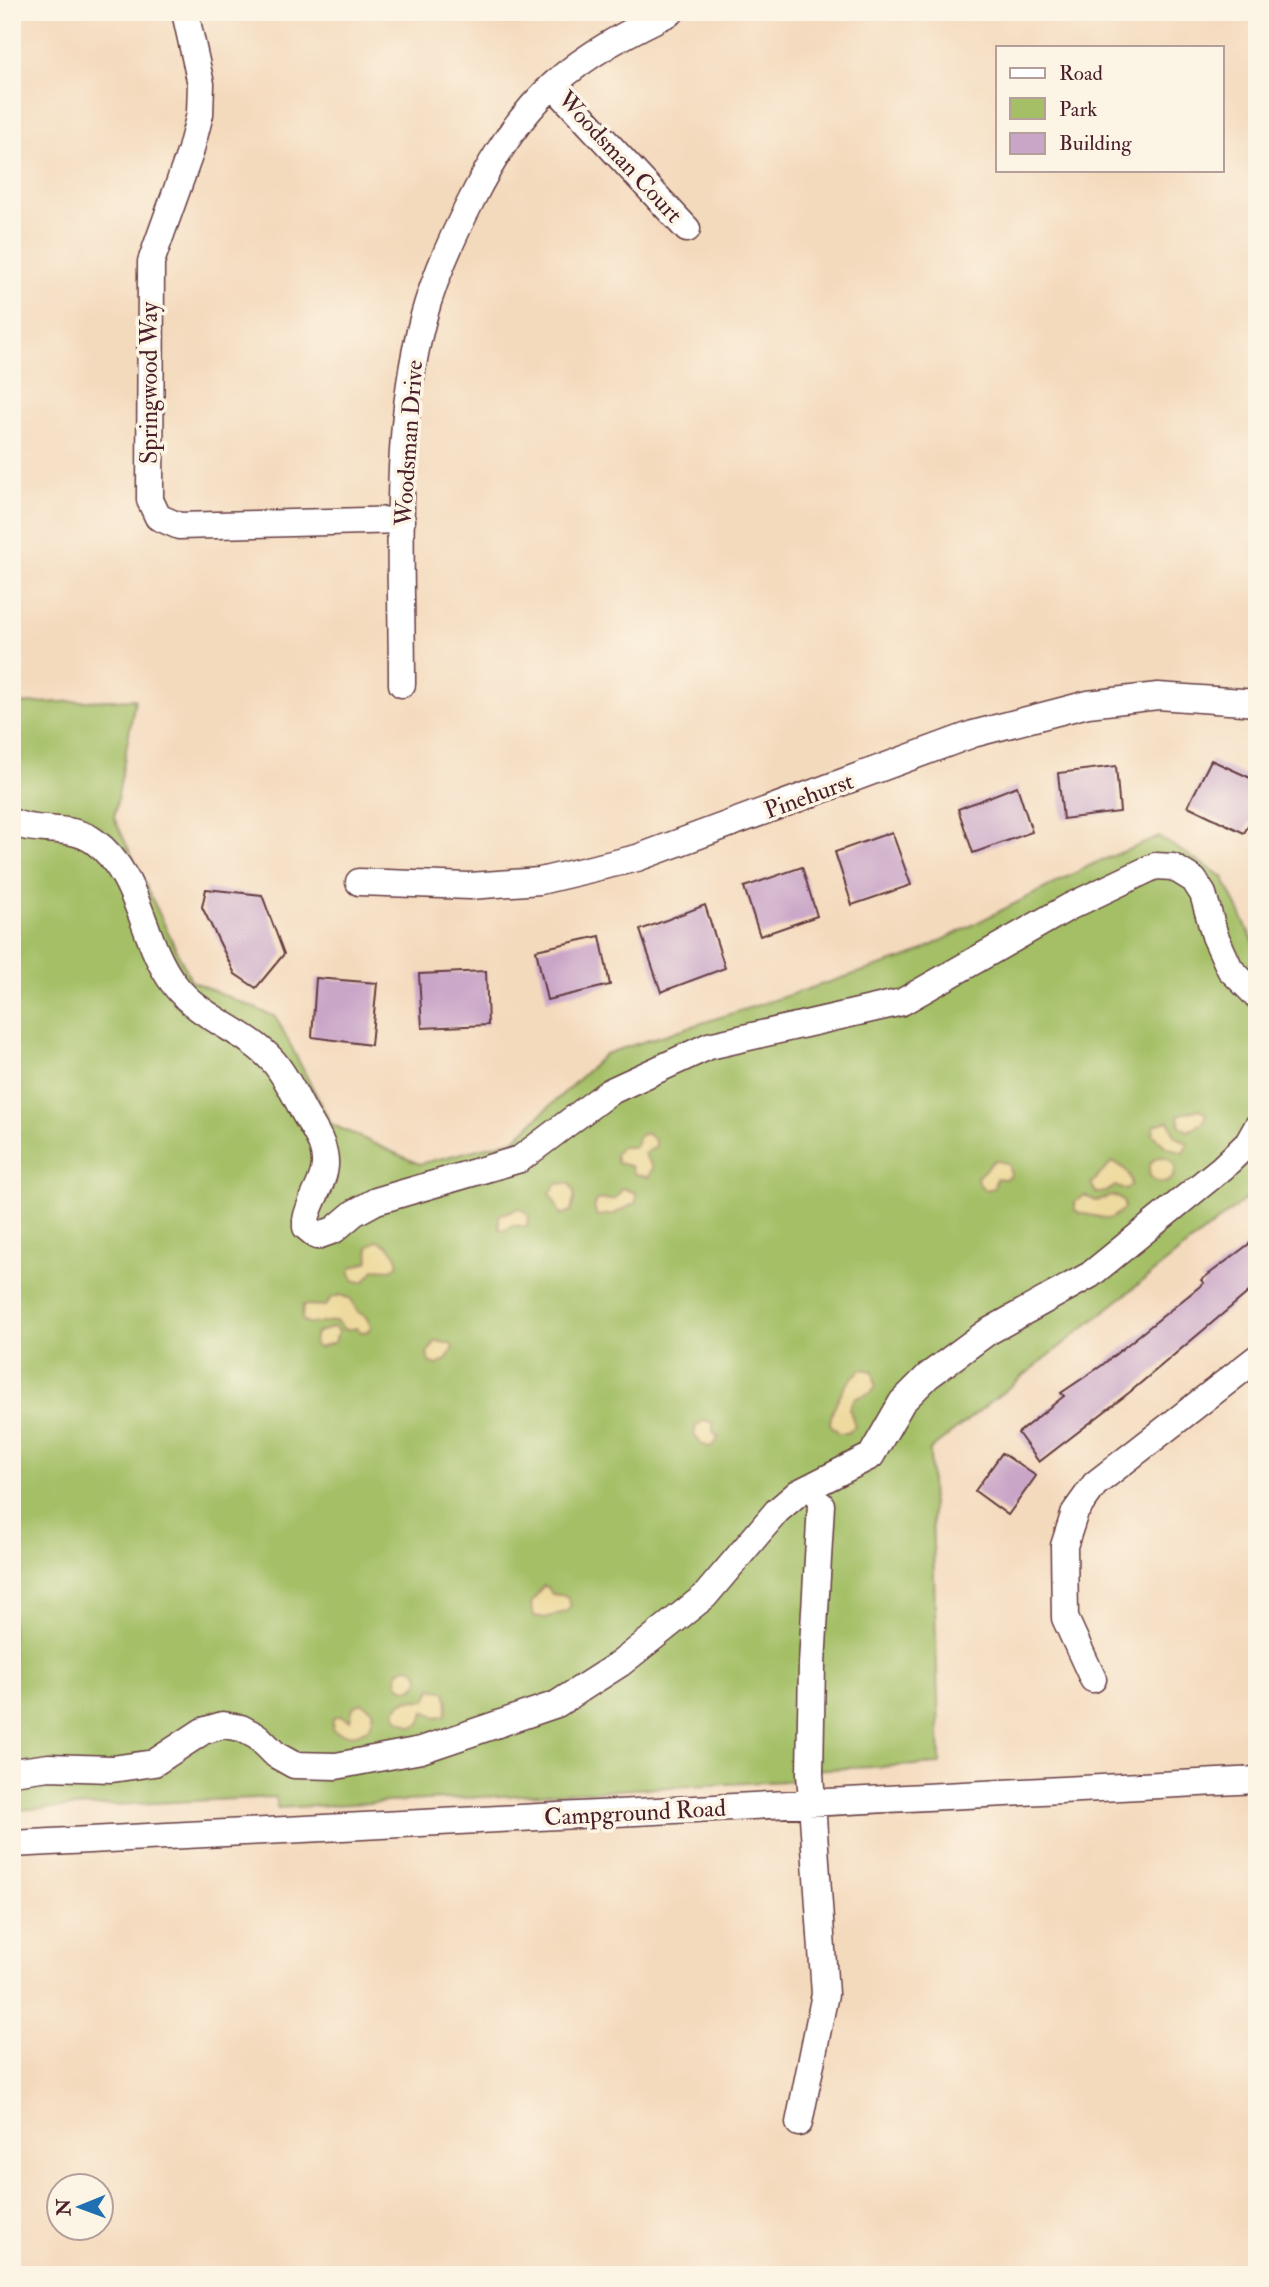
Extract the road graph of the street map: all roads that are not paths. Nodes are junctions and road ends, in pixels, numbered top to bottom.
1 (185, 12) edge
2 (671, 12) edge
3 (553, 85) junction
4 (687, 229) dead end
5 (402, 520) junction
6 (402, 684) dead end
7 (1257, 703) edge
8 (12, 822) edge
9 (359, 882) dead end
10 (1257, 996) edge
11 (1257, 1127) edge
12 (1257, 1358) edge
13 (821, 1505) dead end
14 (1093, 1679) dead end
15 (12, 1772) edge
16 (1257, 1780) edge
17 (812, 1804) junction
18 (12, 1844) edge
19 (799, 2123) dead end

1 - 5 street, Springwood Way
2 - 3 street, Woodsman Drive
3 - 4 street, Woodsman Court
3 - 5 street, Woodsman Drive
5 - 6 street, Woodsman Drive
7 - 9 street, Pinehurst
8 - 10 street
11 - 15 street
12 - 14 street
13 - 17 street
16 - 17 street, Campground Road
17 - 18 street, Campground Road
17 - 19 street

